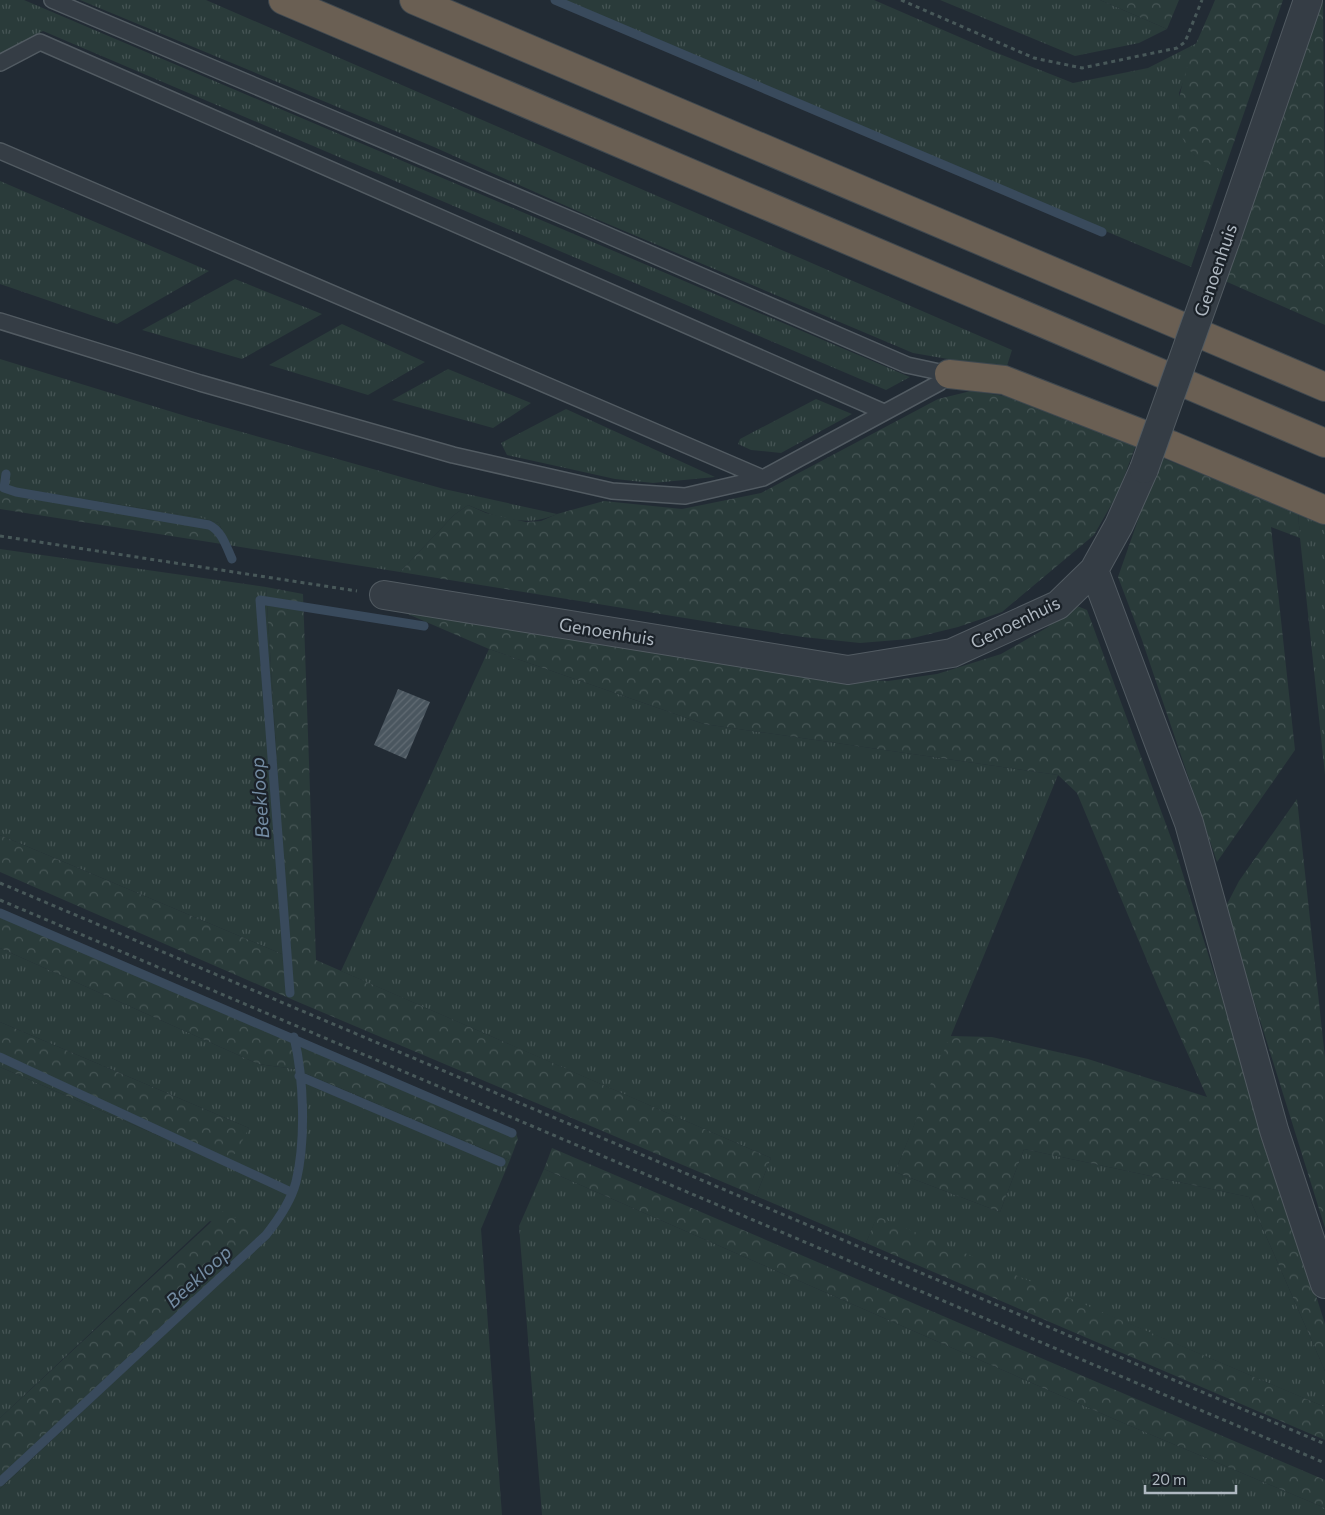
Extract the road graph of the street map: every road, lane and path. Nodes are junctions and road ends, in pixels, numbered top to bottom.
1 (52, 0) edge
2 (282, 0) edge
3 (414, 0) edge
4 (901, 0) edge
5 (1202, 0) edge
6 (1308, 0) edge
7 (0, 63) edge
8 (0, 151) edge
9 (0, 321) edge
10 (949, 374) junction
11 (1325, 387) edge
12 (884, 412) junction
13 (1325, 443) edge
14 (763, 478) junction
15 (1325, 510) edge
16 (0, 536) edge
17 (1094, 570) junction
18 (384, 595) joint
19 (0, 883) edge
20 (0, 900) edge
21 (1325, 1284) edge
22 (1325, 1444) edge
23 (1325, 1463) edge

1 - 10 lane
2 - 13 highway
3 - 11 highway
4 - 5 path
6 - 17 street, Genoenhuis, bridge
7 - 12 lane
8 - 14 lane
9 - 14 lane
10 - 12 lane
10 - 15 highway
12 - 14 lane
16 - 18 path
17 - 18 street, Genoenhuis
17 - 21 street
19 - 22 path
20 - 23 path

